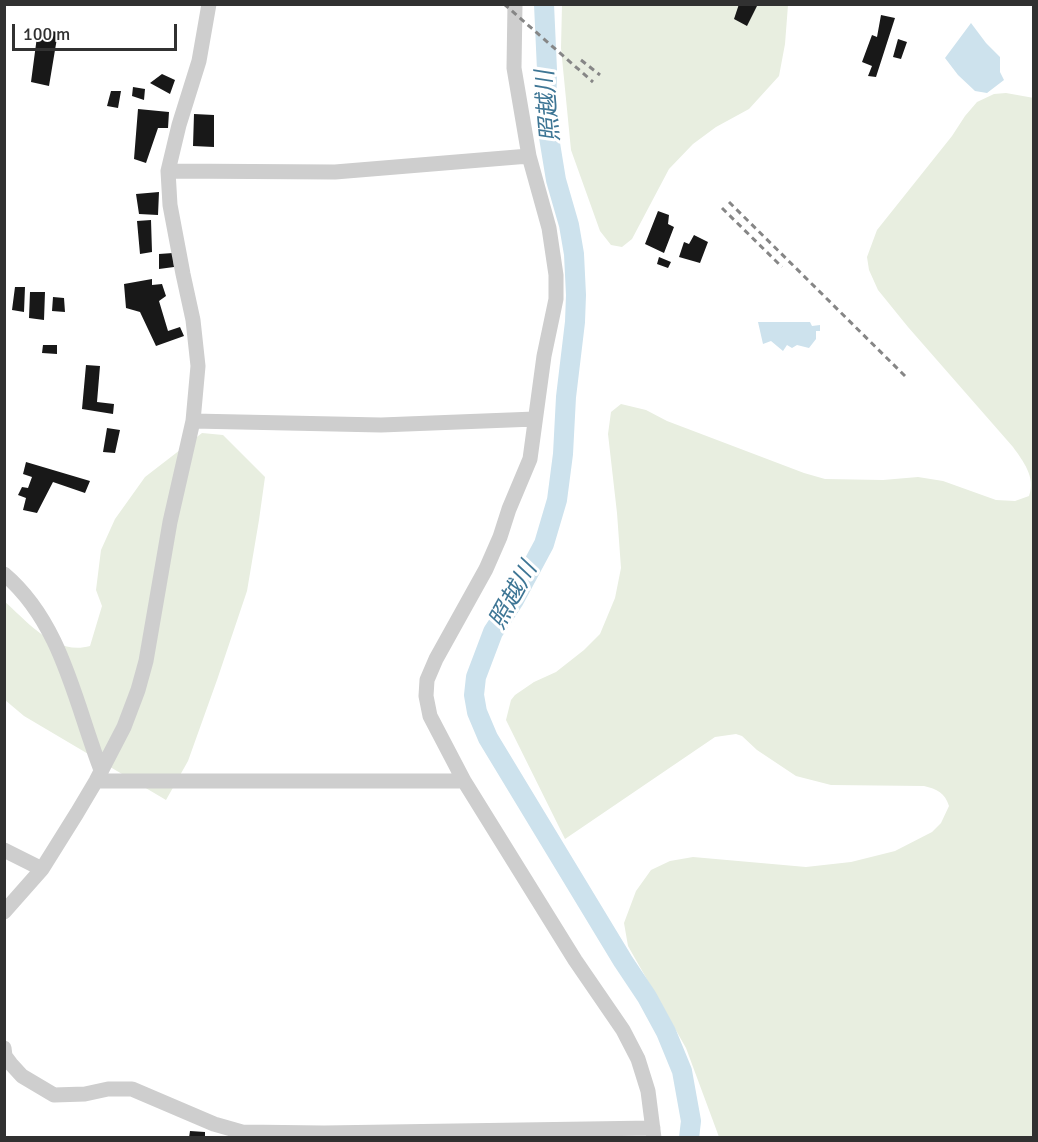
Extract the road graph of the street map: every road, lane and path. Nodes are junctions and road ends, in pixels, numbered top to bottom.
1 (209, 4) edge
2 (515, 4) edge
3 (529, 156) junction
4 (168, 171) junction
5 (535, 419) junction
6 (193, 421) junction
7 (4, 574) edge
8 (98, 776) junction
9 (464, 781) junction
10 (4, 850) edge
11 (42, 868) junction
12 (4, 912) edge
13 (4, 1048) edge
14 (213, 1130) edge
15 (653, 1133) edge

1 - 4 street
2 - 3 street
3 - 4 street
3 - 5 street
4 - 6 street
5 - 6 street
5 - 9 street
6 - 8 street
7 - 8 street
8 - 9 street
8 - 11 street
9 - 15 street
10 - 11 street
11 - 12 street
13 - 14 street
14 - 15 street

